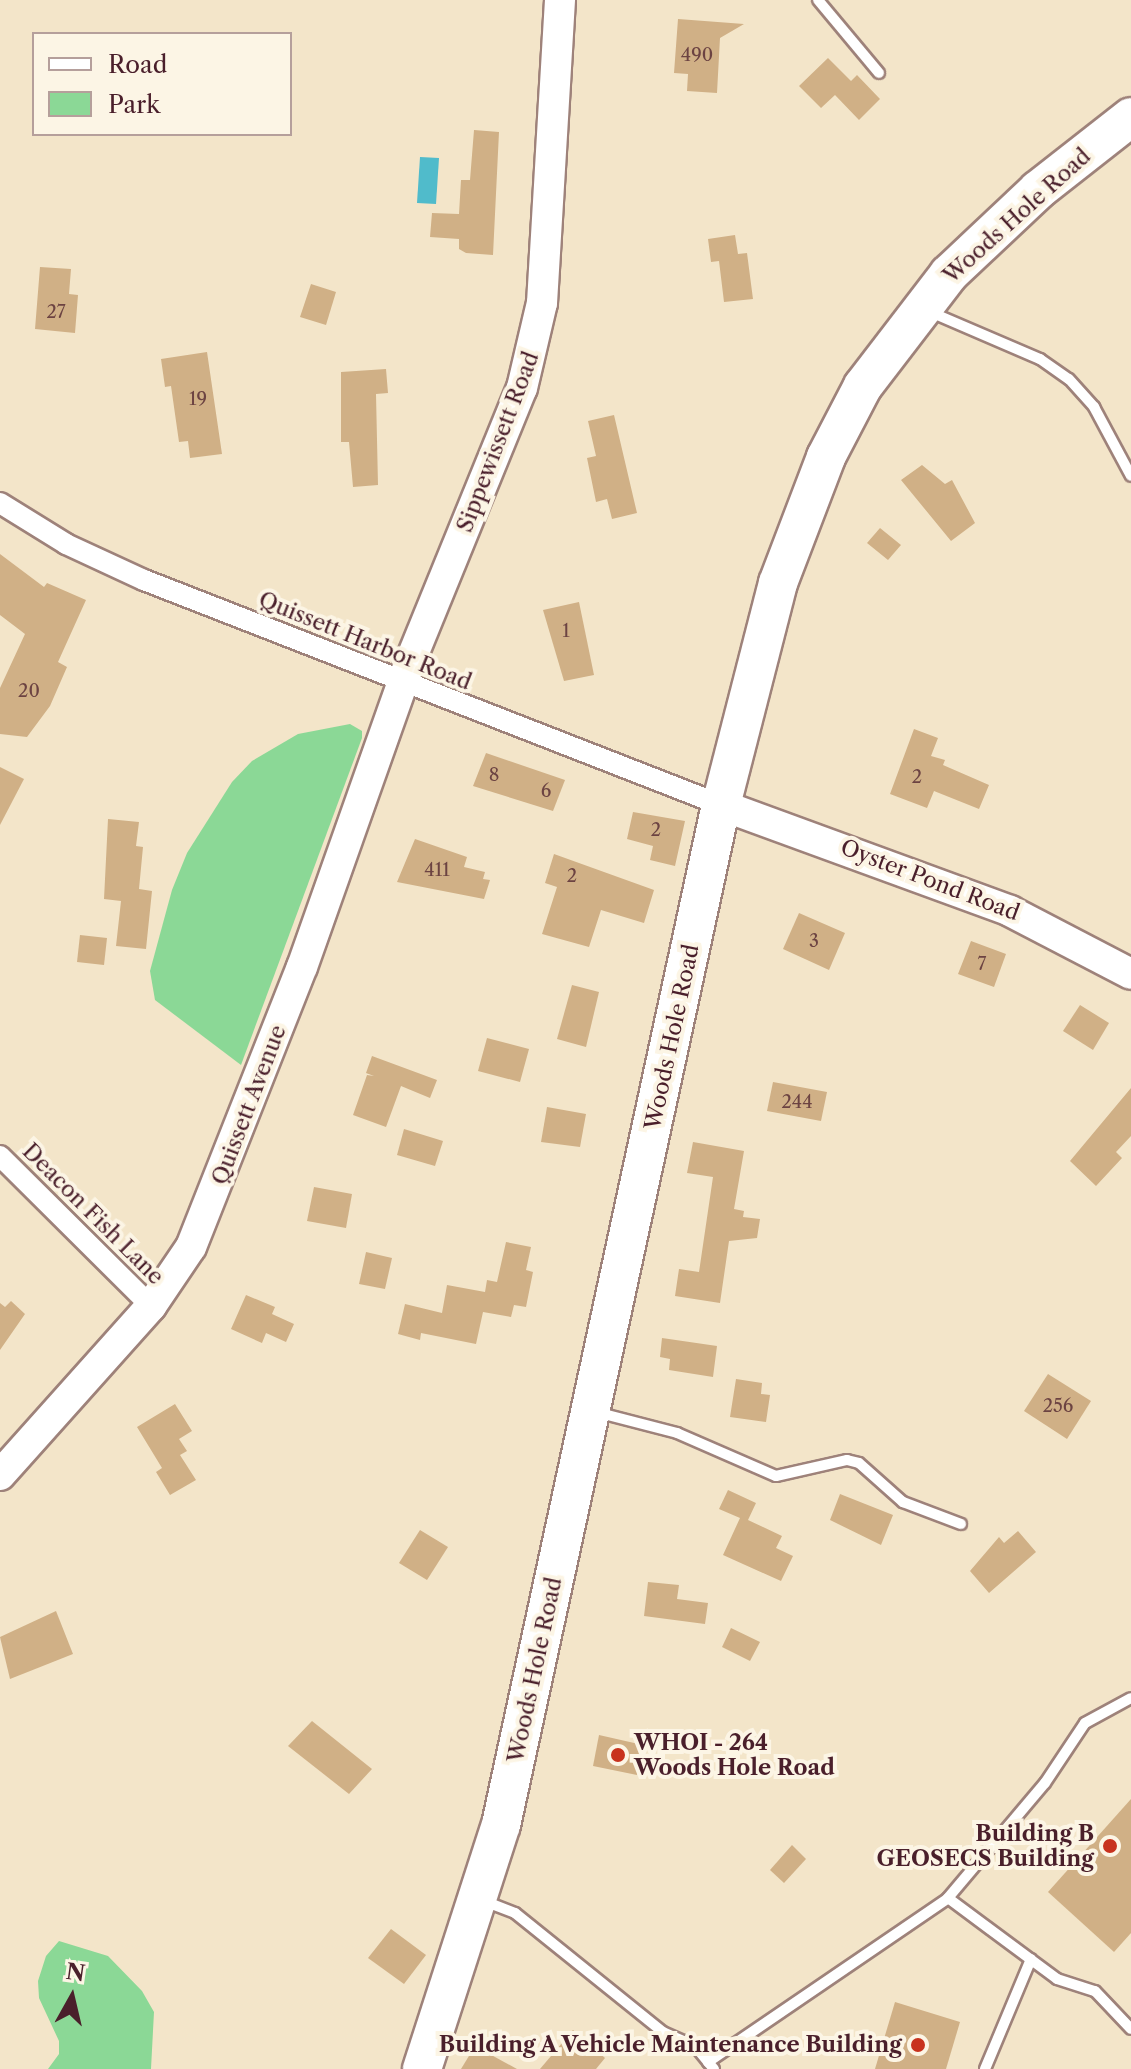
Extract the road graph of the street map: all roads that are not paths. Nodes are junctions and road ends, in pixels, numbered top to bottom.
1 (560, 0) edge
2 (818, 0) edge
3 (879, 73) dead end
4 (1131, 117) edge
5 (923, 308) junction
6 (1131, 476) edge
7 (0, 503) edge
8 (403, 681) junction
9 (721, 805) junction
10 (1131, 974) edge
11 (0, 1156) edge
12 (151, 1306) junction
13 (591, 1410) junction
14 (0, 1475) edge
15 (961, 1524) dead end
16 (1131, 1698) edge
17 (948, 1898) junction
18 (478, 1899) junction
19 (1031, 1959) junction
20 (1131, 2029) edge
21 (711, 2066) edge
22 (422, 2069) edge
23 (985, 2069) edge

1 - 8 main road, Sippewissett Road
2 - 3 lane
4 - 5 highway, Woods Hole Road
5 - 6 lane
5 - 9 highway, Woods Hole Road
7 - 8 street, Quissett Harbor Road
8 - 9 street, Quissett Harbor Road
8 - 12 main road, Quissett Avenue
9 - 10 main road, Oyster Pond Road
9 - 13 highway, Woods Hole Road
11 - 12 street, Deacon Fish Lane
12 - 14 main road, Quissett Avenue
13 - 15 lane
13 - 18 highway, Woods Hole Road
16 - 17 lane
17 - 19 lane
17 - 21 lane
18 - 21 lane
18 - 22 highway, Woods Hole Road
19 - 20 lane
19 - 23 lane

